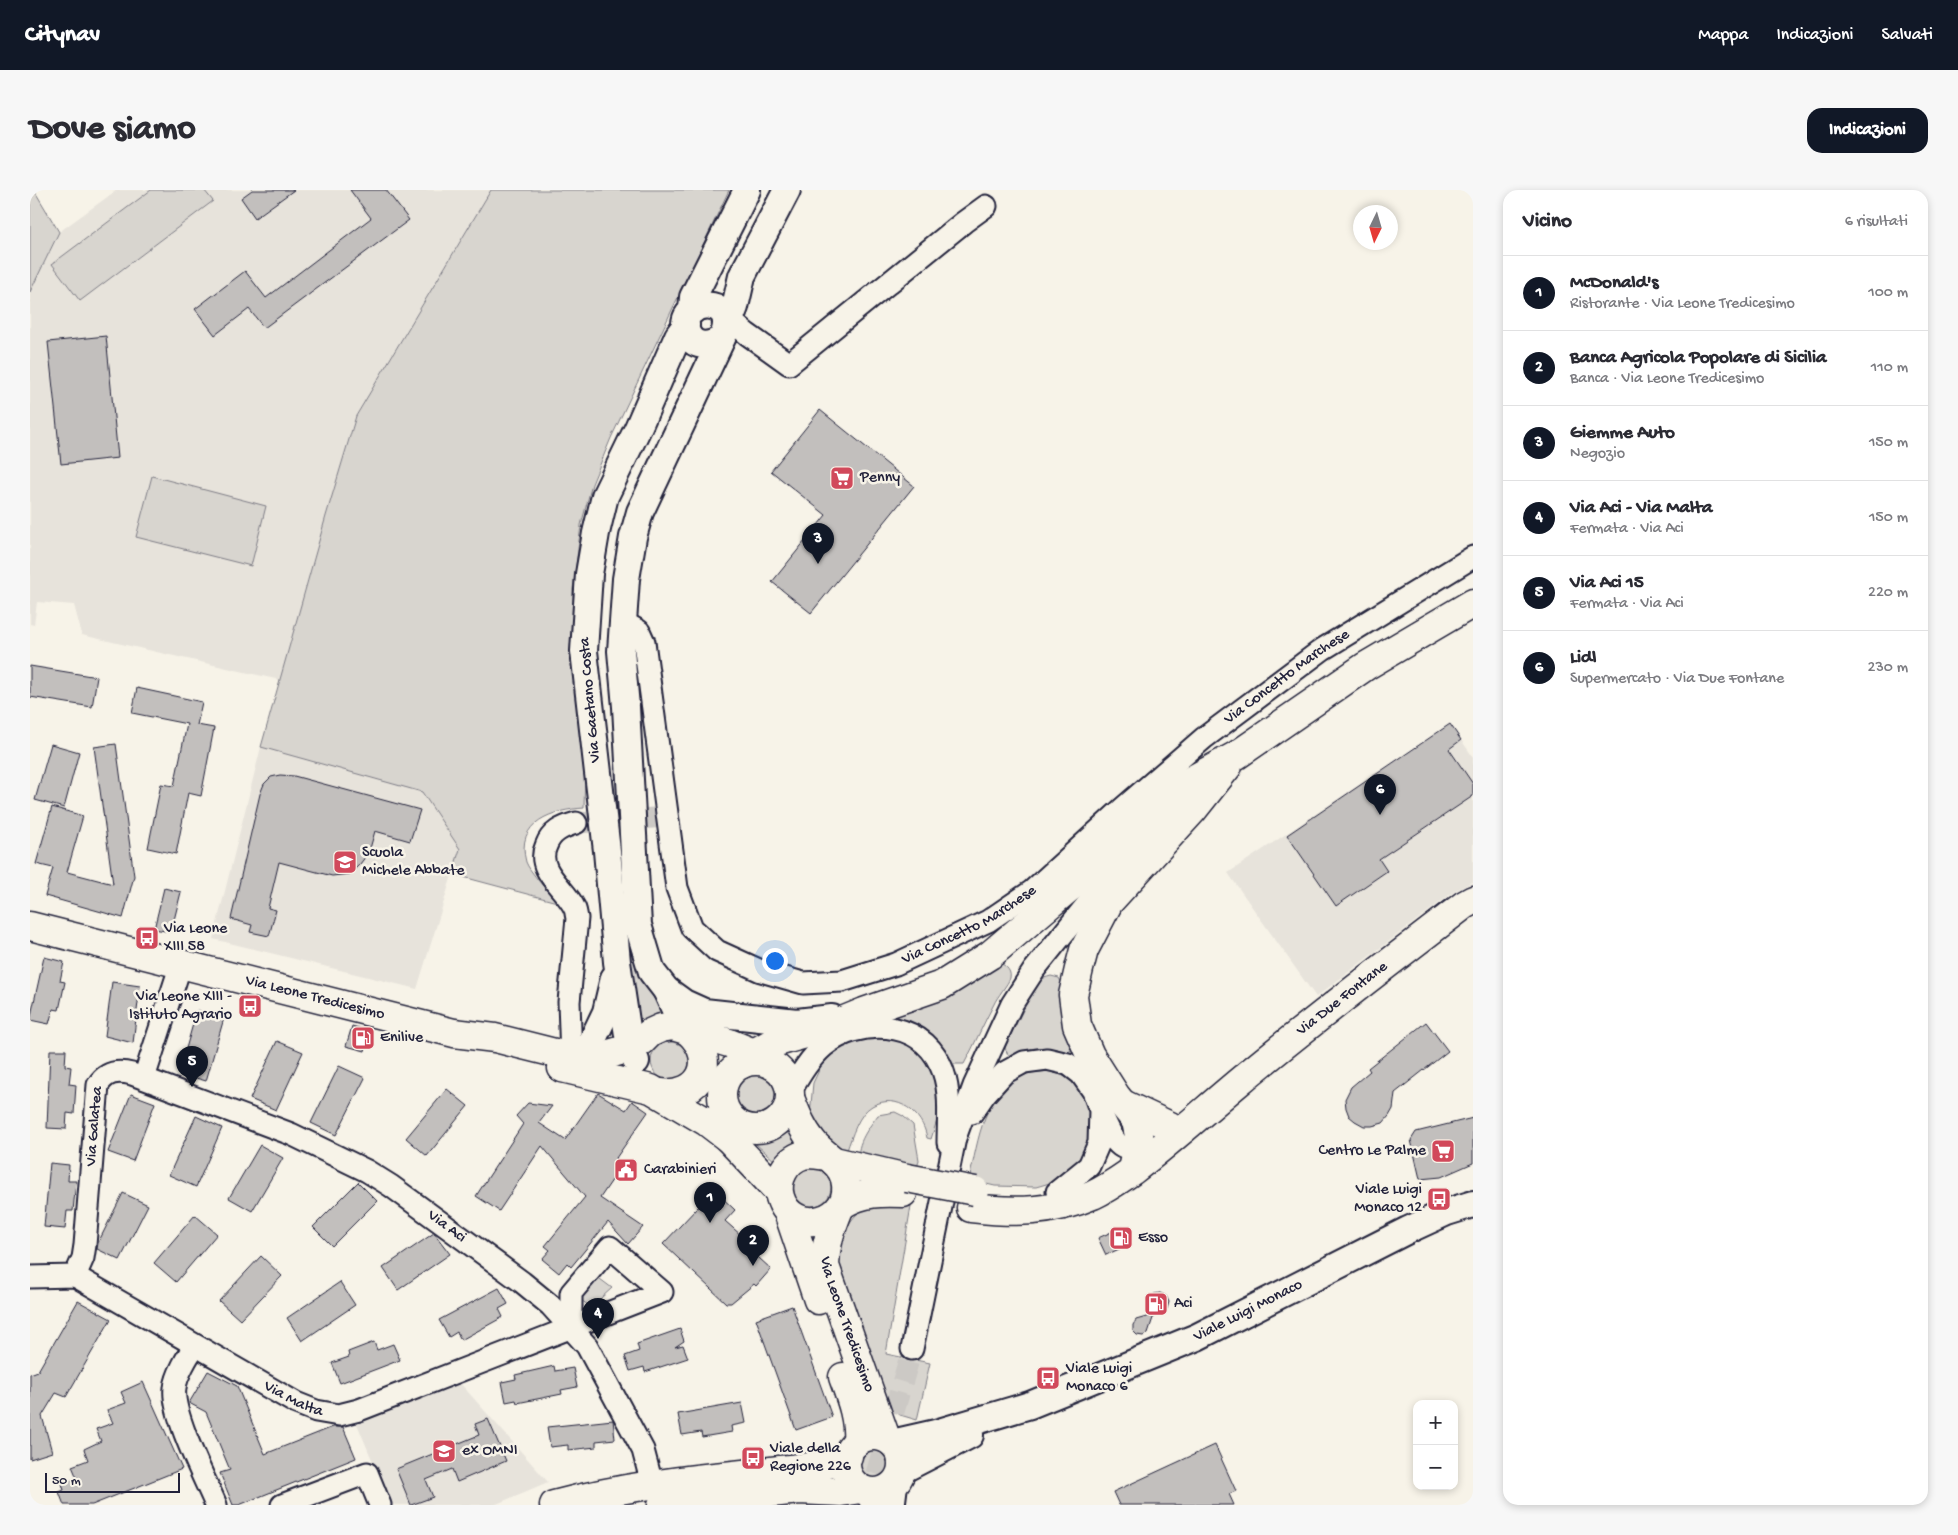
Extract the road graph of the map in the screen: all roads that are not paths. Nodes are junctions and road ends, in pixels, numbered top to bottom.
1 (747, 190) edge
2 (787, 190) edge
3 (986, 206) dead end
4 (689, 318) junction
5 (729, 328) junction
6 (1473, 557) edge
7 (1473, 603) edge
8 (623, 622) junction
9 (1237, 755) junction
10 (576, 824) tunnel mouth
11 (1473, 900) edge
12 (30, 926) edge
13 (617, 962) junction
14 (181, 964) junction
15 (666, 990) junction
16 (864, 1012) junction
17 (687, 1031) junction
18 (454, 1033) junction
19 (636, 1050) junction
20 (577, 1057) junction
21 (756, 1060) junction
22 (144, 1078) junction
23 (656, 1091) junction
24 (790, 1095) junction
25 (1215, 1101) junction
26 (1111, 1107) junction
27 (1170, 1126) junction
28 (726, 1128) junction
29 (955, 1138) junction
30 (1144, 1157) junction
31 (830, 1159) junction
32 (948, 1172) junction
33 (905, 1185) junction
34 (1057, 1192) junction
35 (973, 1199) junction
36 (783, 1202) junction
37 (1473, 1204) edge
38 (841, 1207) junction
39 (74, 1276) junction
40 (30, 1277) edge
41 (571, 1327) junction
42 (195, 1346) junction
43 (912, 1349) tunnel mouth
44 (1019, 1409) junction
45 (889, 1441) junction
46 (852, 1449) junction
47 (898, 1486) edge
48 (657, 1495) edge
49 (866, 1495) edge
50 (216, 1505) edge
51 (282, 1505) edge
52 (380, 1505) edge
53 (554, 1505) edge

1 - 4 street, Via Gaetano Costa
2 - 5 street, Via Gaetano Costa
3 - 5 street
4 - 5 street
4 - 5 street
4 - 13 street, Via Gaetano Costa
5 - 8 street, Via Gaetano Costa
6 - 8 street, Via Concetto Marchese
7 - 9 main road
8 - 15 street, Via Gaetano Costa
9 - 16 main road
9 - 26 main road
9 - 29 street
10 - 20 street
11 - 25 main road, Via Due Fontane
12 - 14 main road, Via Leone Tredicesimo
13 - 19 street, Via Gaetano Costa
13 - 20 street
14 - 18 main road, Via Leone Tredicesimo
14 - 22 street
15 - 16 street
15 - 17 street
16 - 21 main road
17 - 19 main road
17 - 21 main road
17 - 23 main road
18 - 20 main road
18 - 23 main road
19 - 20 main road
19 - 23 main road
21 - 24 main road
21 - 28 main road
22 - 39 street, Via Galatea
22 - 41 street, Via Aci
23 - 28 main road
24 - 28 main road
24 - 31 main road
24 - 32 street
25 - 27 main road, Via Due Fontane
25 - 30 main road, Via Due Fontane
26 - 27 main road
26 - 29 street
26 - 30 main road
26 - 34 street
27 - 30 main road, Via Due Fontane
28 - 36 main road
29 - 32 street
30 - 34 main road, Via Due Fontane
30 - 35 main road, Via Due Fontane
31 - 33 main road
31 - 36 main road
31 - 38 main road
32 - 43 street
33 - 35 main road, bridge
33 - 38 main road
34 - 35 main road, Via Due Fontane
36 - 38 main road
36 - 46 main road, Via Leone Tredicesimo
37 - 44 street, Viale Luigi Monaco
38 - 45 main road, Via Leone Tredicesimo
39 - 40 street
39 - 42 street, Via Malta
41 - 41 street, Via Malta
41 - 42 street, Via Malta
41 - 48 street, Via Aci
42 - 50 street
44 - 45 street
44 - 47 street
45 - 46 main road
45 - 47 main road
46 - 48 main road
46 - 49 main road
47 - 49 main road
48 - 49 main road
48 - 53 main road
51 - 52 street

